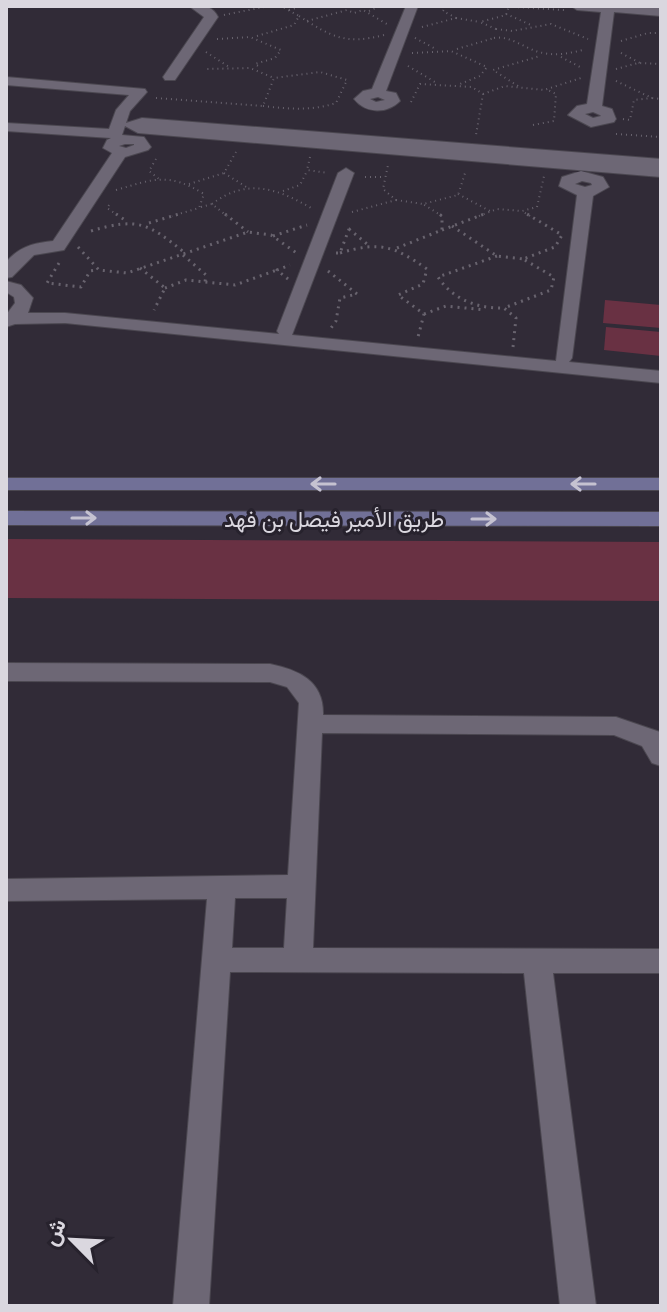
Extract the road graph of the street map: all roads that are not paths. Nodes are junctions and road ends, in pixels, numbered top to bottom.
1 (195, 6) edge
2 (412, 6) edge
3 (575, 8) edge
4 (608, 8) junction
5 (661, 12) edge
6 (6, 81) edge
7 (158, 84) road end
8 (378, 93) dead end
9 (594, 115) road end
10 (6, 127) edge
11 (131, 133) junction
12 (661, 164) edge
13 (353, 171) road end
14 (661, 172) edge
15 (585, 193) dead end
16 (6, 273) edge
17 (6, 286) edge
18 (15, 315) edge
19 (286, 331) junction
20 (563, 358) junction
21 (661, 368) edge
22 (661, 377) edge
23 (6, 484) edge
24 (661, 484) edge
25 (6, 518) edge
26 (661, 519) edge
27 (6, 672) edge
28 (309, 724) junction
29 (661, 756) edge
30 (302, 886) junction
31 (222, 887) junction
32 (6, 890) edge
33 (216, 960) junction
34 (298, 960) junction
35 (537, 961) junction
36 (661, 961) edge
37 (191, 1306) edge
38 (578, 1306) edge

1 - 7 street
2 - 8 street
3 - 4 street
4 - 5 street
4 - 9 street
6 - 10 street
11 - 12 street
11 - 14 street
11 - 16 street
13 - 19 street
15 - 20 street
17 - 18 street
18 - 19 street
18 - 22 street
19 - 20 street
20 - 21 street
24 -> 23 main road, طريق الأمير فيصل بن فهد
25 -> 26 main road, طريق الأمير فيصل بن فهد
27 - 28 street
28 - 29 street
28 - 30 street
30 - 31 street
30 - 34 street
31 - 32 street
31 - 33 street
33 - 34 street
33 - 37 street
34 - 35 street
35 - 36 street
35 - 38 street

